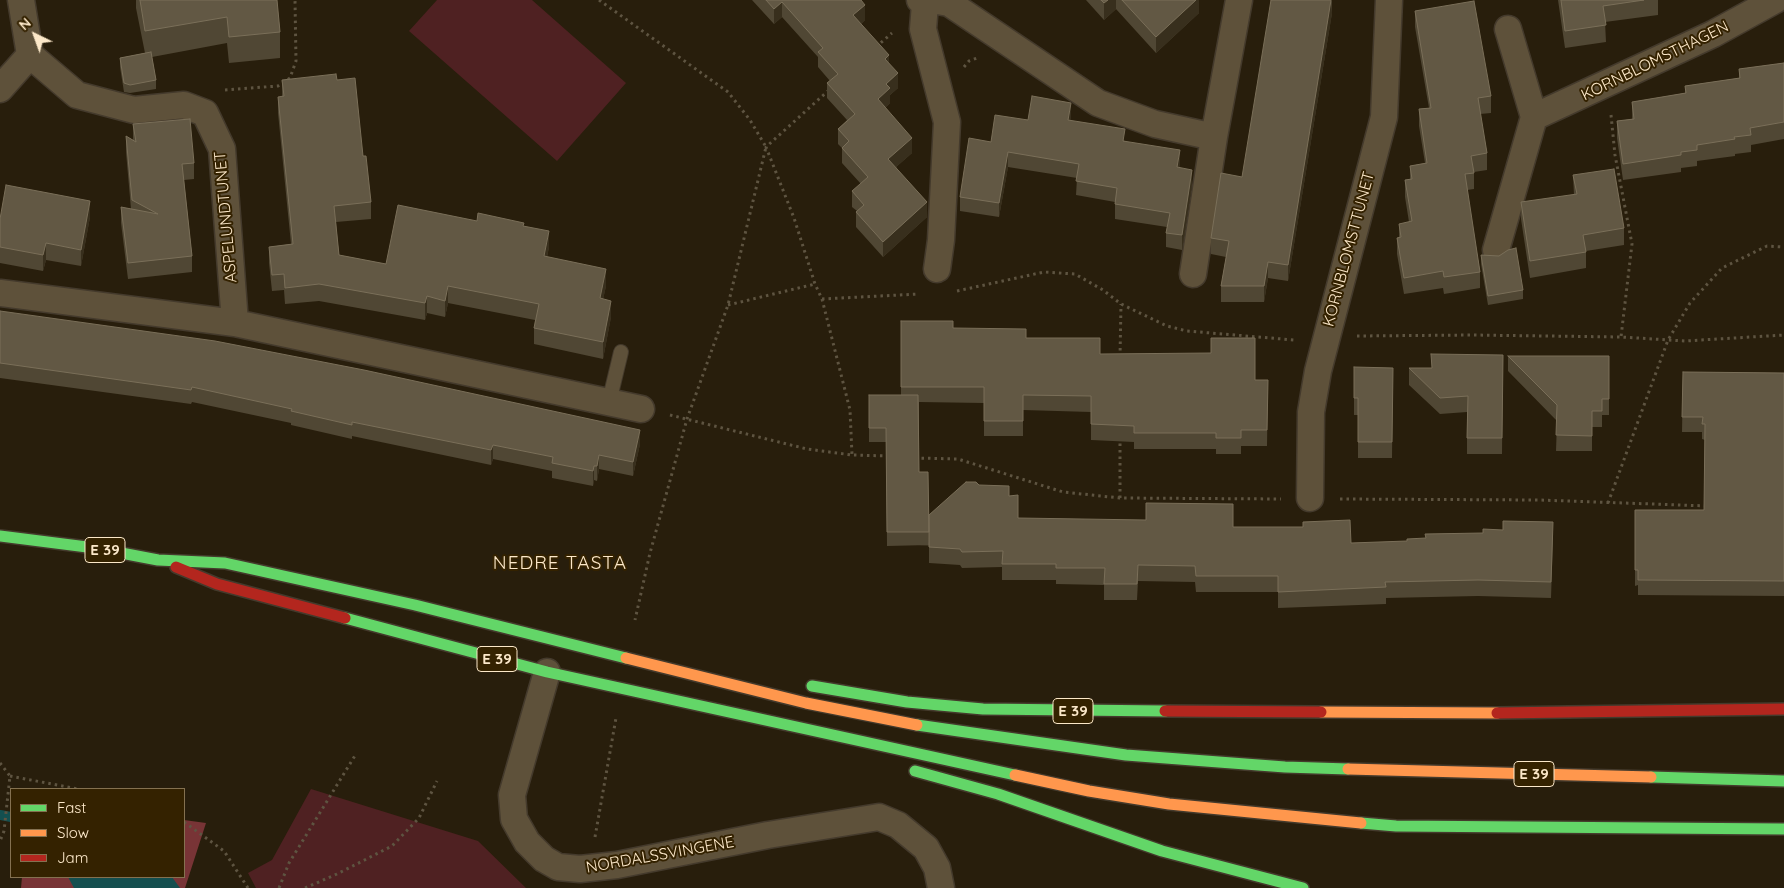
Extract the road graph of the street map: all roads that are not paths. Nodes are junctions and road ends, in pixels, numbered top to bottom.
1 (21, 0) edge
2 (1239, 0) edge
3 (1389, 0) edge
4 (1775, 0) edge
5 (923, 2) edge
6 (1508, 29) dead end
7 (30, 55) junction
8 (0, 89) edge
9 (1534, 117) junction
10 (1214, 137) junction
11 (1496, 250) dead end
12 (937, 270) dead end
13 (1193, 274) dead end
14 (0, 294) edge
15 (235, 323) junction
16 (621, 352) dead end
17 (609, 402) junction
18 (640, 409) road end
19 (1310, 498) road end
20 (0, 536) edge
21 (158, 560) junction
22 (547, 672) junction
23 (768, 694) junction
24 (1784, 709) edge
25 (842, 737) junction
26 (869, 755) dead end
27 (904, 768) dead end
28 (1784, 781) edge
29 (1784, 830) edge
30 (941, 888) edge
31 (1303, 888) edge

1 - 7 street
2 - 10 street
3 - 19 street, KORNBLOMSTTUNET
4 - 9 street, KORNBLOMSTHAGEN
5 - 10 street
5 - 12 street
6 - 9 street
7 - 8 street
7 - 15 street, ASPELUNDTUNET
9 - 11 street
10 - 13 street
14 - 15 street
15 - 17 street
16 - 17 lane
17 - 18 street
20 - 21 highway, E 39
21 - 22 highway, E 39
21 - 23 highway, E 39
22 - 25 highway, E 39
22 - 30 street, NORDALSSVINGENE
23 - 24 highway, E 39
23 - 28 highway, E 39
25 - 26 highway, E 39
25 - 29 highway, E 39
27 - 31 highway

